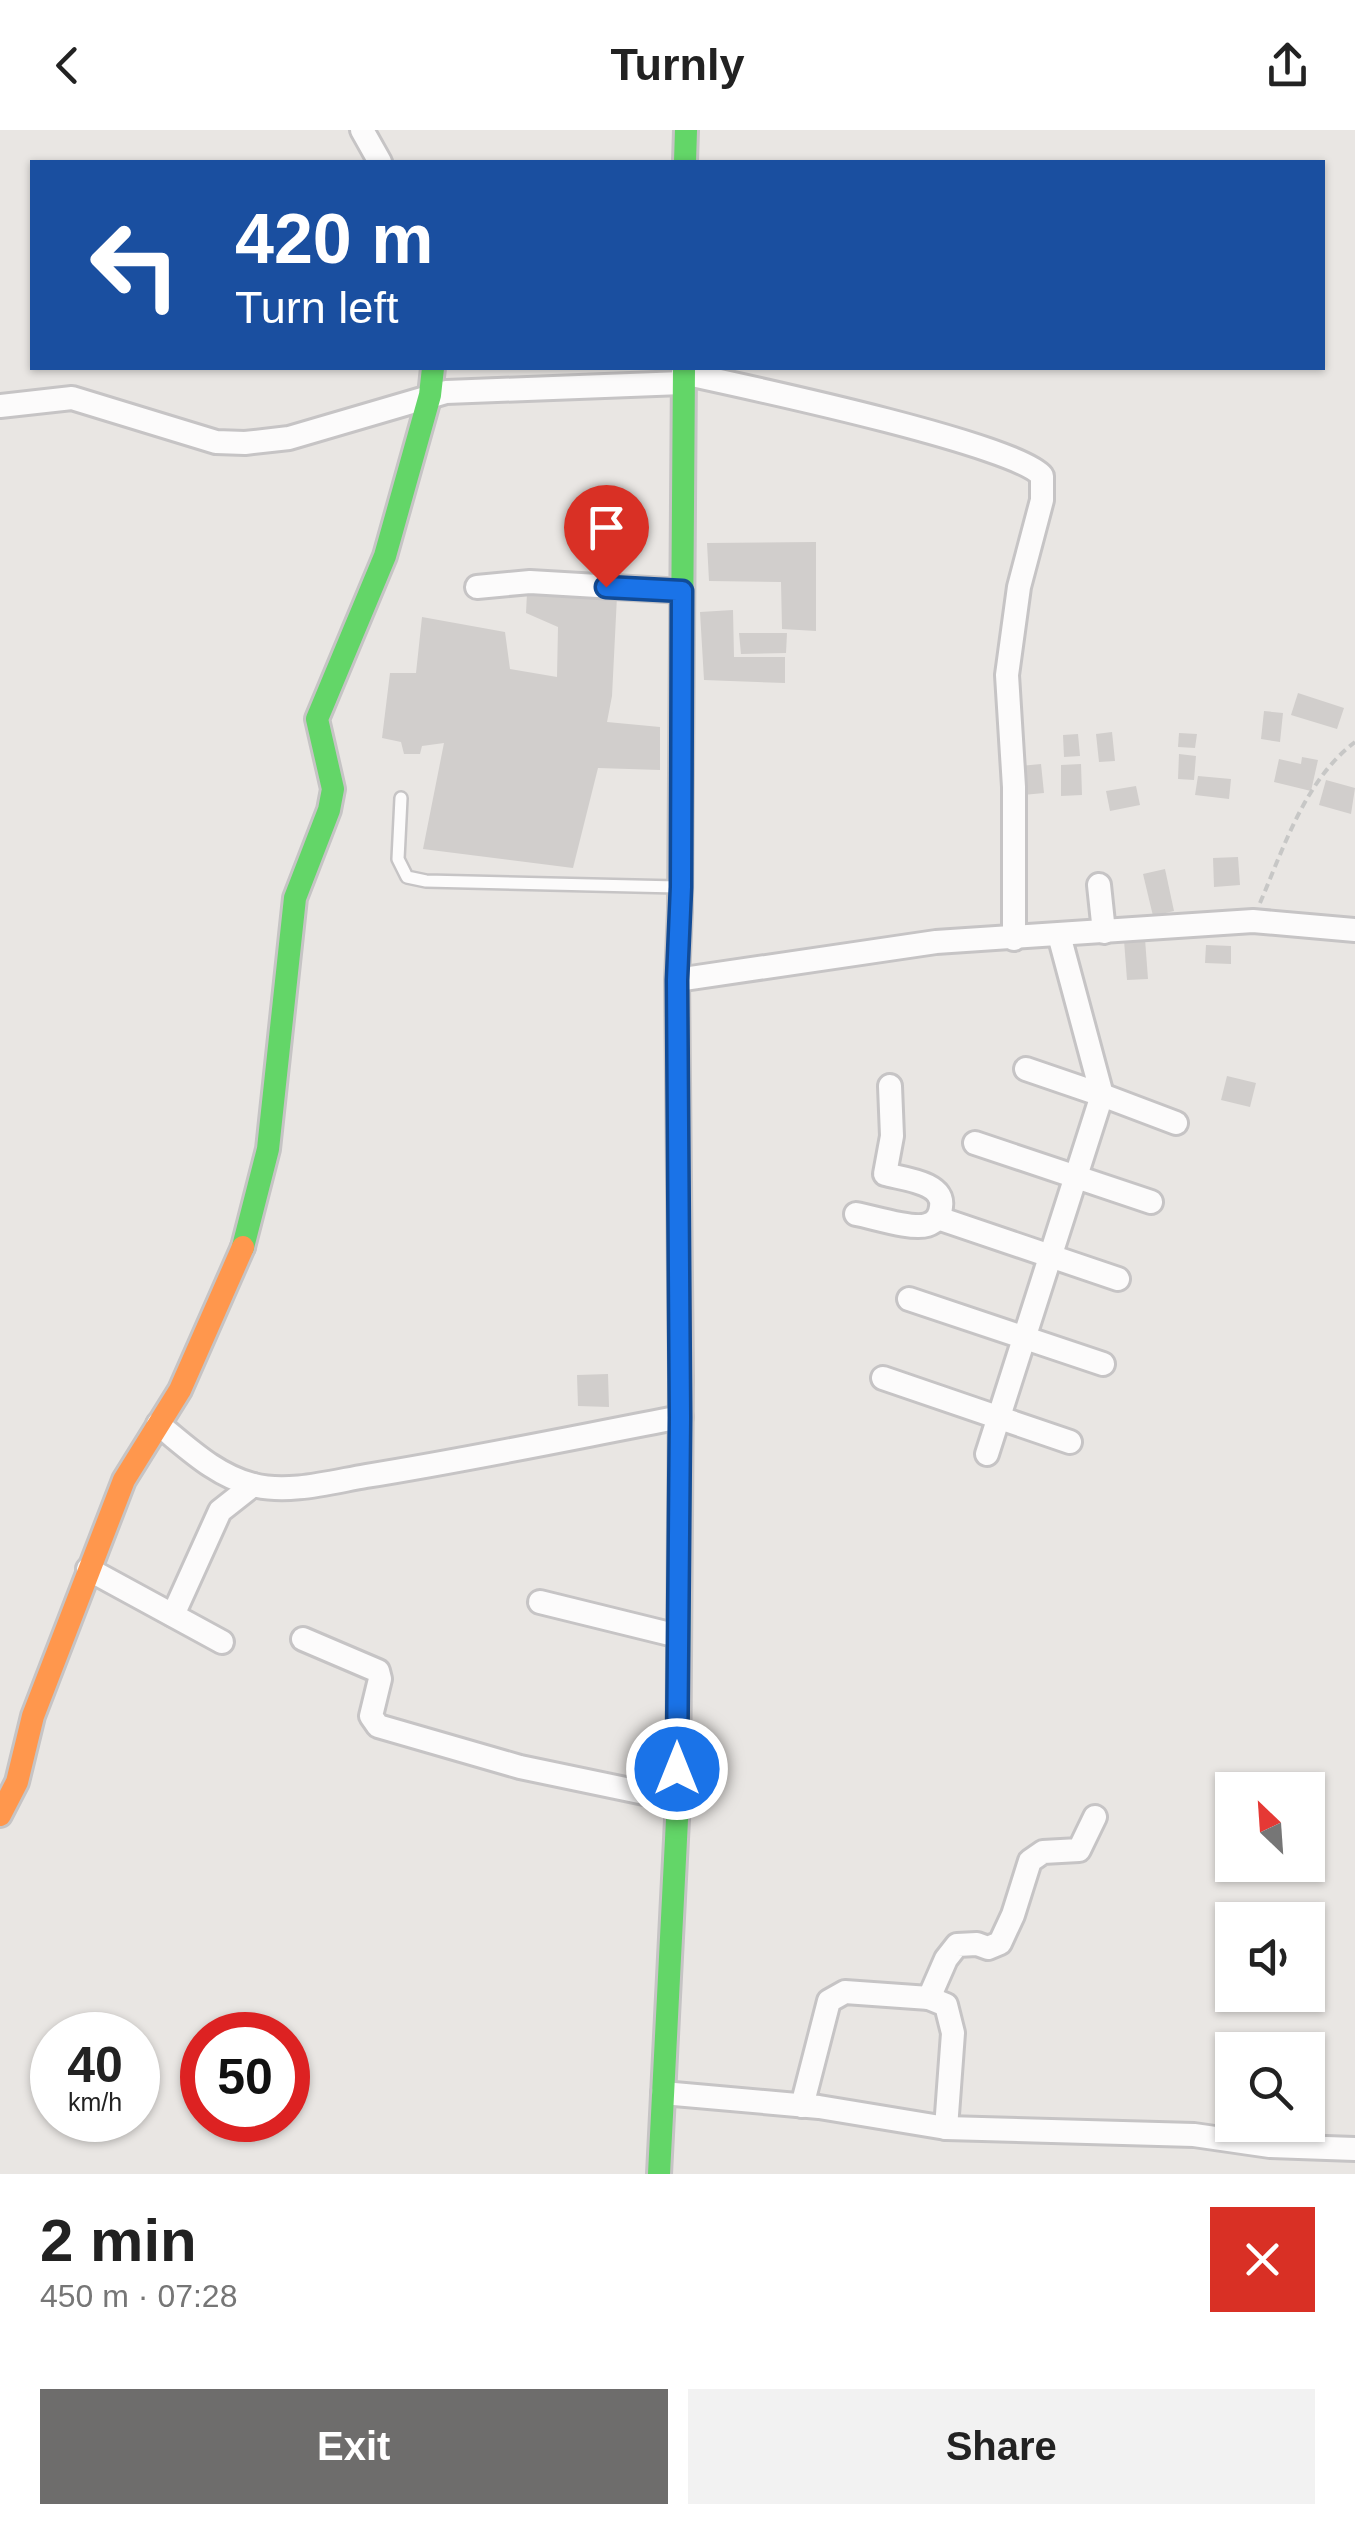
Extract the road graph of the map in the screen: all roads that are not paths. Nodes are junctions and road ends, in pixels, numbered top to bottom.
1 (362, 130) edge
2 (686, 130) edge
3 (379, 160) edge
4 (685, 160) edge
5 (434, 370) edge
6 (683, 375) edge
7 (430, 395) junction
8 (0, 406) edge
9 (478, 587) dead end
10 (682, 591) junction
11 (401, 798) dead end
12 (1099, 885) dead end
13 (681, 887) junction
14 (1355, 930) edge
15 (1104, 932) junction
16 (1058, 935) junction
17 (1014, 939) junction
18 (677, 980) junction
19 (1026, 1069) dead end
20 (890, 1086) dead end
21 (1102, 1095) junction
22 (1176, 1123) dead end
23 (975, 1143) dead end
24 (1076, 1177) junction
25 (1151, 1202) dead end
26 (856, 1214) dead end
27 (938, 1218) junction
28 (1050, 1256) junction
29 (1118, 1280) dead end
30 (909, 1299) dead end
31 (1024, 1338) junction
32 (1103, 1364) dead end
33 (883, 1378) dead end
34 (680, 1417) junction
35 (999, 1418) junction
36 (158, 1424) junction
37 (1070, 1442) dead end
38 (987, 1454) dead end
39 (253, 1485) junction
40 (88, 1569) junction
41 (540, 1602) dead end
42 (172, 1615) junction
43 (678, 1636) junction
44 (304, 1638) dead end
45 (222, 1642) dead end
46 (678, 1800) junction
47 (0, 1814) edge
48 (1094, 1817) dead end
49 (929, 1998) junction
50 (663, 2094) junction
51 (802, 2106) junction
52 (946, 2128) junction
53 (1355, 2149) edge
54 (659, 2174) edge

1 - 3 street
2 - 4 main road
5 - 7 main road
6 - 7 street
6 - 10 main road
6 - 17 street
7 - 8 street
7 - 36 main road
9 - 10 street
10 - 13 main road
11 - 13 lane
12 - 15 street
13 - 18 main road
14 - 15 street
15 - 16 street
16 - 17 street
16 - 21 street
17 - 18 street
18 - 34 main road
19 - 21 street
20 - 27 street
21 - 22 street
21 - 24 street
23 - 24 street
24 - 25 street
24 - 28 street
26 - 27 street
27 - 28 street
28 - 29 street
28 - 31 street
30 - 31 street
31 - 32 street
31 - 35 street
33 - 35 street
34 - 39 street
34 - 43 main road
35 - 37 street
35 - 38 street
36 - 39 street
36 - 40 main road
39 - 42 street
40 - 42 street
40 - 47 main road
41 - 43 street
42 - 45 street
43 - 46 main road
44 - 46 street
46 - 50 main road
48 - 49 street
49 - 51 street
49 - 52 street
50 - 51 street
50 - 54 main road
51 - 52 street
52 - 53 street

